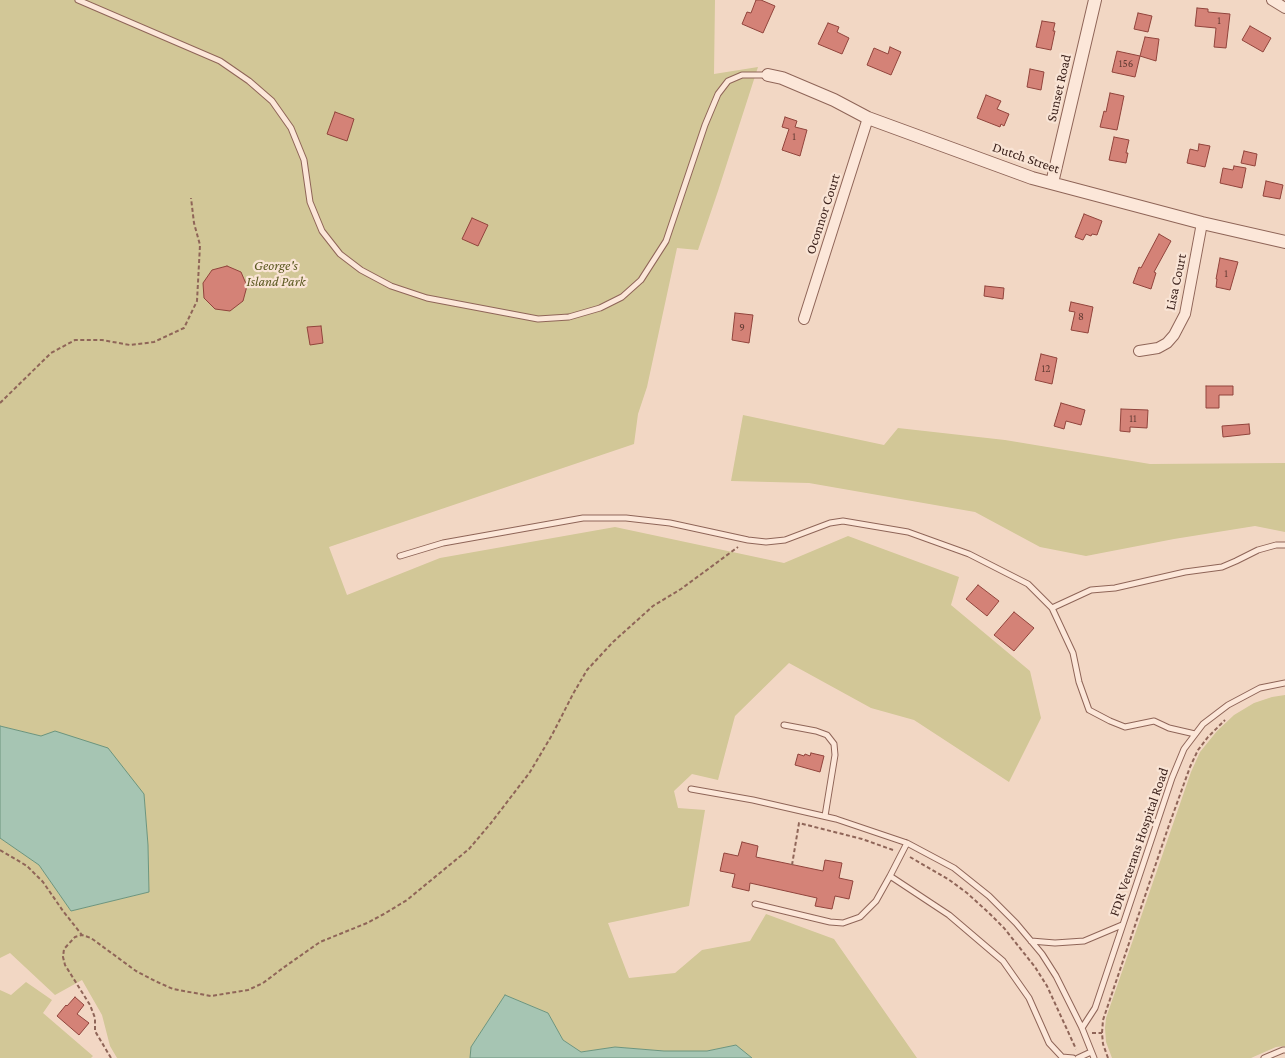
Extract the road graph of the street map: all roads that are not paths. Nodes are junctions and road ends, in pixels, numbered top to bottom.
1 (78, 0) edge
2 (1095, 0) edge
3 (1272, 0) edge
4 (1285, 8) edge
5 (768, 75) joint
6 (868, 118) junction
7 (1052, 184) junction
8 (1202, 223) junction
9 (1285, 242) edge
10 (804, 319) dead end
11 (1140, 351) dead end
12 (1285, 545) edge
13 (400, 556) dead end
14 (1052, 608) junction
15 (1285, 682) edge
16 (784, 725) dead end
17 (1195, 734) junction
18 (691, 789) dead end
19 (825, 816) junction
20 (907, 843) junction
21 (890, 876) junction
22 (755, 904) dead end
23 (1122, 925) junction
24 (1031, 941) junction
25 (1082, 1028) junction
26 (1285, 1050) edge
27 (1091, 1052) junction
28 (1073, 1058) edge
29 (1078, 1058) edge
30 (1094, 1058) edge
31 (1264, 1058) edge

1 - 5 lane
2 - 7 street, Sunset Road
3 - 4 street
5 - 6 street, Dutch Street
6 - 7 street, Dutch Street
6 - 10 street, Oconnor Court
7 - 8 street, Dutch Street
8 - 9 street, Dutch Street
8 - 11 street, Lisa Court
12 - 14 lane
13 - 14 lane
14 - 17 lane
15 - 17 lane, FDR Veterans Hospital Road
16 - 19 lane
17 - 23 lane, FDR Veterans Hospital Road
18 - 19 lane
19 - 20 lane
20 - 21 lane
20 - 24 lane
21 - 22 lane
21 - 28 lane
23 - 24 lane
23 - 25 lane, FDR Veterans Hospital Road
24 - 25 lane
25 - 27 lane
26 - 31 lane
27 - 29 lane
27 - 30 lane

